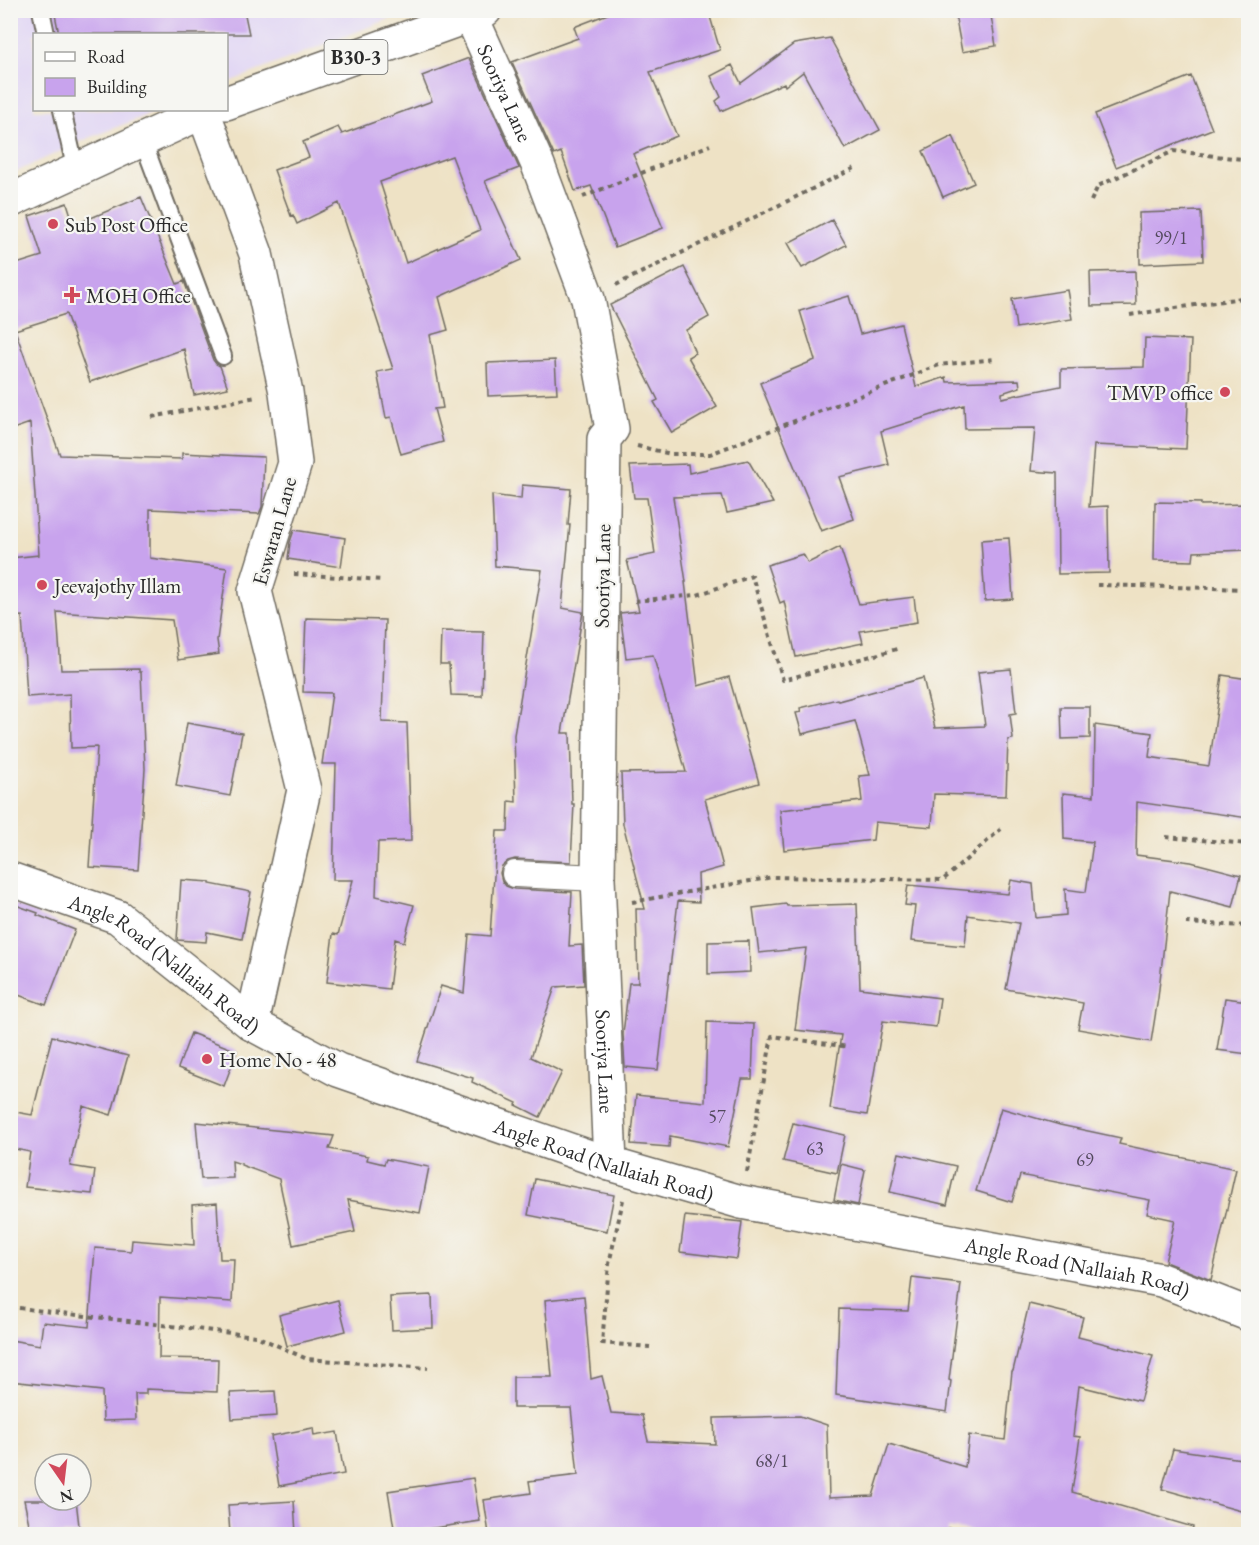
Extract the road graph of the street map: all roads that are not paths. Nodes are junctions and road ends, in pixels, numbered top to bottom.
1 (41, 10) edge
2 (478, 13) edge
3 (46, 33) edge
4 (228, 102) edge
5 (62, 111) edge
6 (205, 111) edge
7 (213, 111) edge
8 (142, 139) junction
9 (76, 171) junction
10 (10, 201) edge
11 (223, 356) dead end
12 (515, 874) dead end
13 (10, 879) edge
14 (598, 893) junction
15 (252, 1024) junction
16 (620, 1167) junction
17 (1248, 1314) edge

1 - 3 lane
2 - 4 street, B30-3
2 - 14 street, Sooriya Lane
5 - 9 lane
6 - 8 street, B30-3
7 - 15 street, Eswaran Lane
8 - 9 street, B30-3
8 - 11 lane
9 - 10 street, B30-3
12 - 14 street
13 - 15 street, Angle Road (Nallaiah Road)
14 - 16 street, Sooriya Lane
15 - 16 street, Angle Road (Nallaiah Road)
16 - 17 street, Angle Road (Nallaiah Road)

